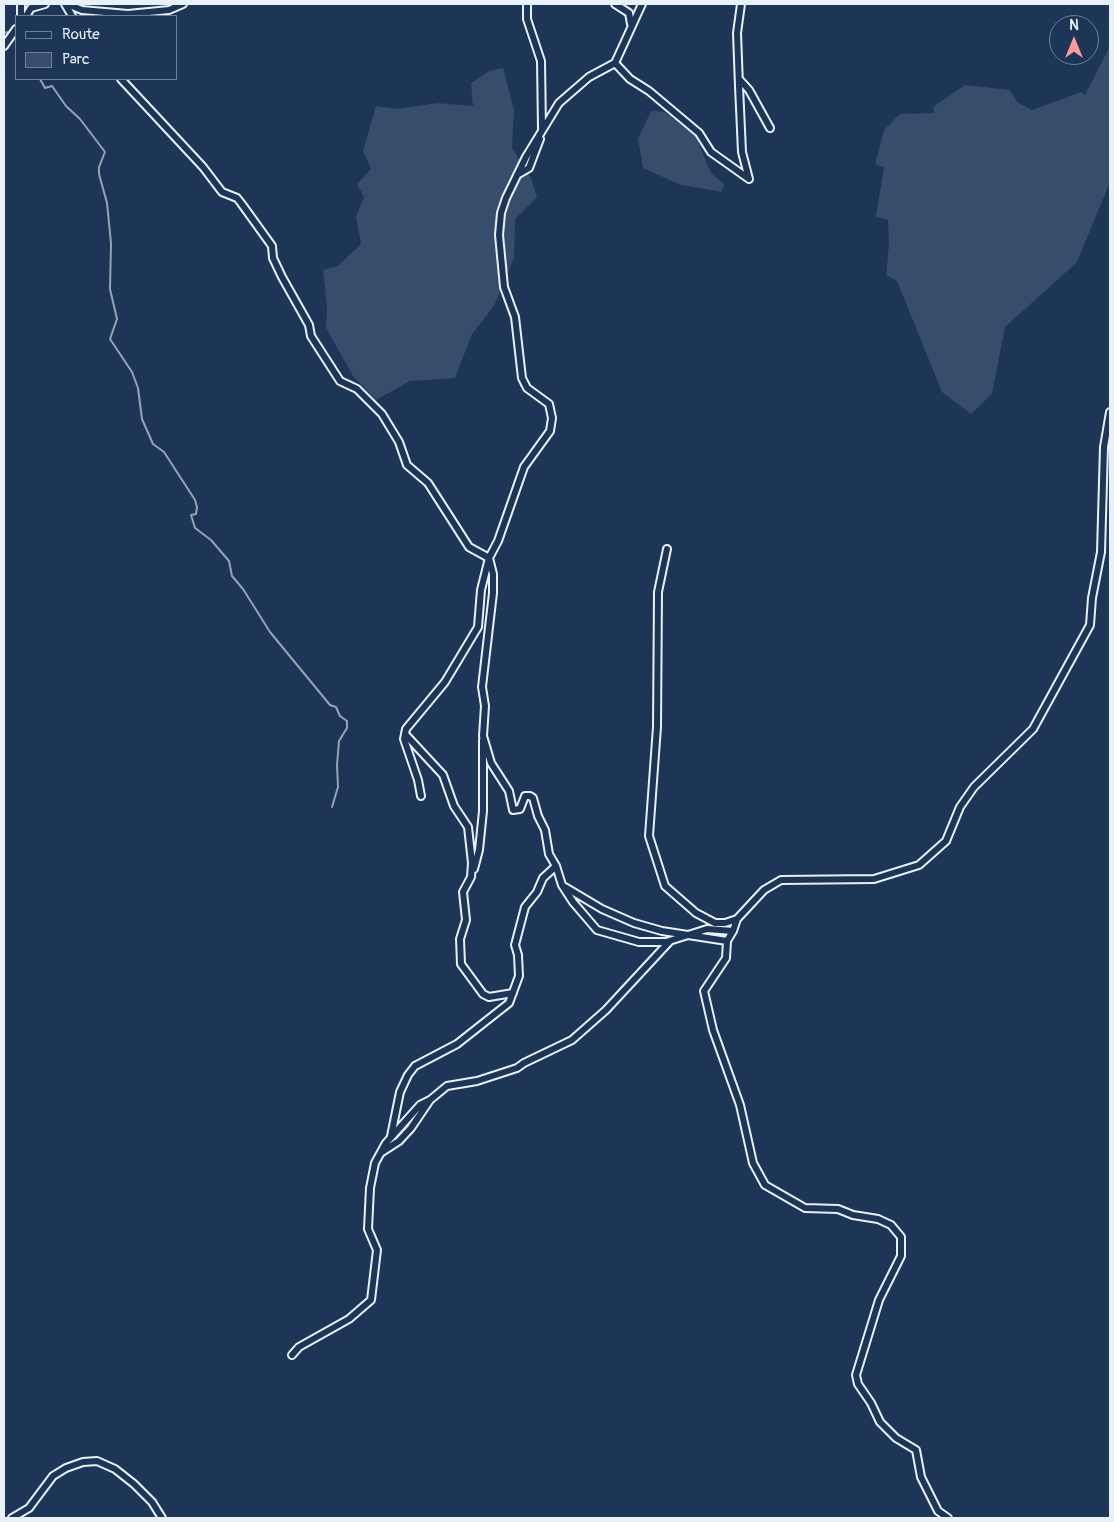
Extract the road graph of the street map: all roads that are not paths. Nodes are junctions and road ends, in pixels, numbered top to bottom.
1 (45, 4) edge
2 (66, 4) edge
3 (183, 4) edge
4 (527, 4) edge
5 (615, 4) edge
6 (642, 4) edge
7 (740, 4) edge
8 (27, 15) edge
9 (631, 24) junction
10 (14, 33) edge
11 (4, 46) edge
12 (615, 63) junction
13 (739, 79) junction
14 (122, 80) edge
15 (770, 128) dead end
16 (542, 132) junction
17 (1110, 412) edge
18 (666, 549) dead end
19 (489, 558) junction
20 (405, 734) junction
21 (483, 736) junction
22 (421, 796) dead end
23 (556, 866) junction
24 (471, 877) junction
25 (562, 885) junction
26 (737, 919) junction
27 (733, 931) junction
28 (688, 935) junction
29 (671, 941) junction
30 (727, 941) junction
31 (513, 993) junction
32 (430, 1100) junction
33 (391, 1137) junction
34 (380, 1152) junction
35 (292, 1356) dead end
36 (12, 1518) edge
37 (162, 1518) edge
38 (948, 1518) edge

1 - 8 street
2 - 3 street
4 - 16 street
5 - 9 street
6 - 9 street
7 - 13 street
9 - 12 street
10 - 11 street
12 - 13 street
12 - 16 street
13 - 15 street
14 - 19 street
16 - 19 street
17 - 26 street
18 - 26 street
19 - 20 street
19 - 21 street
20 - 22 street
20 - 24 street
21 - 23 street
21 - 24 street
23 - 25 street
23 - 31 street
24 - 31 street
25 - 28 street
25 - 29 street
26 - 27 street
27 - 28 street
27 - 30 street
28 - 29 street
28 - 30 street
29 - 32 street
30 - 38 street
31 - 33 street
32 - 33 street
32 - 34 street
33 - 34 street
34 - 35 street
36 - 37 street

